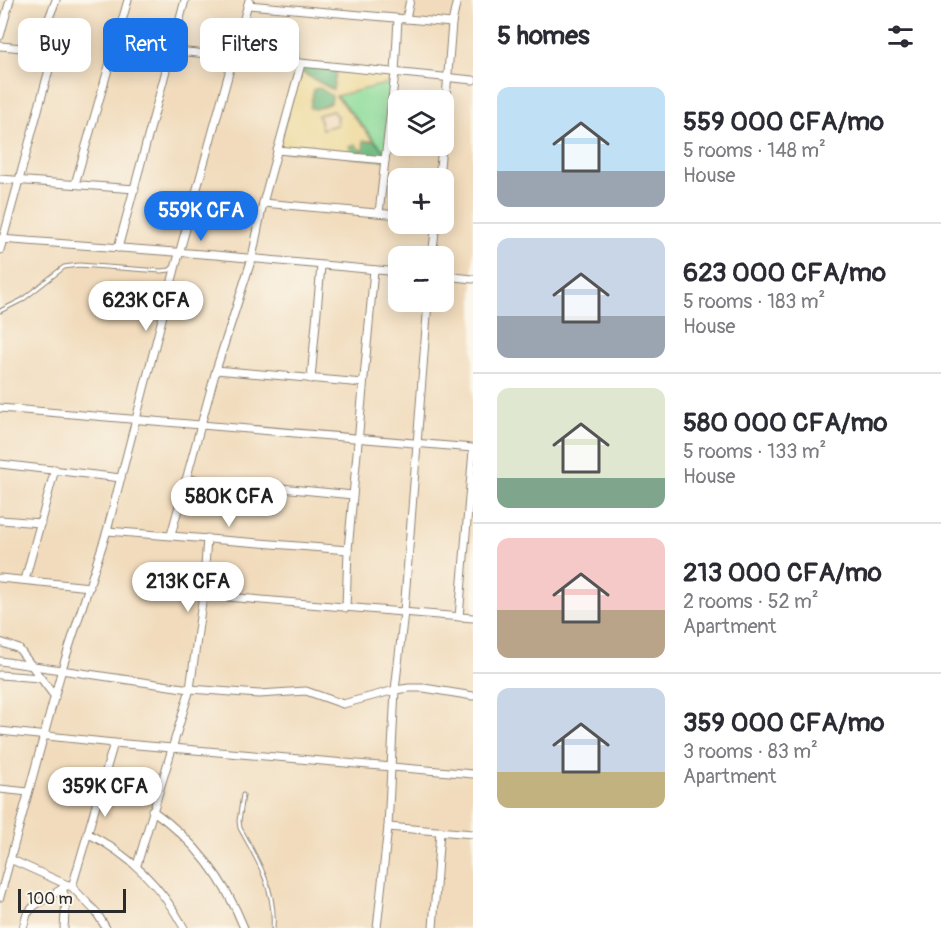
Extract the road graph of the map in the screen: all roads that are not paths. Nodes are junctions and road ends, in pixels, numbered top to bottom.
1 (10, 0) edge
2 (56, 0) edge
3 (128, 0) edge
4 (185, 0) edge
5 (410, 0) edge
6 (457, 0) edge
7 (249, 3) edge
8 (49, 18) edge
9 (123, 18) edge
10 (180, 18) edge
11 (245, 18) edge
12 (402, 19) junction
13 (452, 23) junction
14 (0, 36) edge
15 (0, 46) edge
16 (18, 48) edge
17 (301, 64) joint
18 (48, 72) edge
19 (108, 72) edge
20 (165, 72) edge
21 (229, 72) edge
22 (395, 73) junction
23 (448, 78) junction
24 (473, 80) edge
25 (447, 90) edge
26 (277, 150) junction
27 (385, 160) junction
28 (0, 178) edge
29 (19, 180) junction
30 (75, 184) junction
31 (135, 189) junction
32 (263, 203) junction
33 (379, 213) junction
34 (388, 214) edge
35 (1, 239) edge
36 (118, 248) junction
37 (0, 250) edge
38 (179, 253) junction
39 (252, 258) junction
40 (176, 265) junction
41 (321, 266) junction
42 (374, 270) junction
43 (388, 271) edge
44 (454, 277) edge
45 (473, 279) edge
46 (0, 311) edge
47 (428, 312) edge
48 (216, 370) junction
49 (311, 379) junction
50 (363, 383) junction
51 (0, 408) edge
52 (136, 420) junction
53 (201, 425) junction
54 (358, 438) junction
55 (417, 443) junction
56 (473, 449) edge
57 (0, 464) edge
58 (55, 469) junction
59 (121, 478) junction
60 (186, 479) junction
61 (353, 495) junction
62 (0, 519) edge
63 (41, 523) junction
64 (107, 531) junction
65 (171, 535) junction
66 (207, 538) junction
67 (348, 550) junction
68 (0, 578) edge
69 (25, 580) junction
70 (90, 587) junction
71 (203, 595) junction
72 (346, 608) junction
73 (404, 612) junction
74 (459, 617) junction
75 (473, 618) edge
76 (0, 642) edge
77 (0, 661) edge
78 (31, 665) junction
79 (62, 669) junction
80 (0, 675) edge
81 (40, 678) junction
82 (190, 689) junction
83 (395, 690) junction
84 (473, 696) edge
85 (55, 697) junction
86 (0, 731) edge
87 (45, 735) junction
88 (114, 743) junction
89 (172, 748) junction
90 (392, 767) junction
91 (473, 774) edge
92 (0, 789) edge
93 (28, 792) junction
94 (243, 795) dead end
95 (152, 810) junction
96 (388, 827) junction
97 (440, 831) junction
98 (87, 833) junction
99 (473, 834) edge
100 (10, 859) junction
101 (137, 865) junction
102 (67, 887) junction
103 (0, 897) edge
104 (24, 928) edge
105 (64, 928) edge
106 (106, 928) edge
107 (184, 928) edge
108 (244, 928) edge
109 (273, 928) edge
110 (377, 928) edge
111 (433, 928) edge

1 - 14 street
2 - 8 street
3 - 9 street
4 - 10 street
5 - 12 street
6 - 13 street
7 - 11 street
7 - 12 street
12 - 13 street
12 - 22 street
13 - 23 street
15 - 16 street
17 - 22 street
17 - 26 street
18 - 29 street
19 - 30 street
20 - 31 street
21 - 38 street
22 - 23 street
22 - 27 street
23 - 24 street
23 - 25 street
26 - 27 street
26 - 32 street
27 - 33 street
28 - 29 street
29 - 30 street
29 - 35 street
30 - 31 street
31 - 36 street
32 - 33 street
32 - 39 street
33 - 34 street
35 - 36 street
35 - 37 street
36 - 38 street
38 - 39 street
38 - 40 street
39 - 41 street
39 - 48 street
40 - 46 lane
40 - 52 street
41 - 42 street
41 - 49 street
42 - 43 street
42 - 50 street
44 - 45 street
47 - 55 street
48 - 49 street
48 - 53 street
49 - 50 street
50 - 54 street
51 - 52 street
52 - 53 street
52 - 59 street
53 - 54 street
53 - 60 street
54 - 55 street
54 - 61 street
55 - 56 street
55 - 73 street
56 - 74 street
57 - 58 street
58 - 59 street
58 - 63 street
59 - 64 street
60 - 61 street
60 - 65 street
61 - 67 street
62 - 63 street
63 - 69 street
64 - 65 street
64 - 70 street
65 - 66 street
66 - 67 street
66 - 71 street
67 - 72 street
68 - 69 street
69 - 70 street
70 - 79 street
71 - 72 street
71 - 82 street
72 - 73 street
73 - 74 street
73 - 83 street
74 - 75 street
76 - 78 street
77 - 78 street
78 - 79 street
78 - 81 street
79 - 82 street
79 - 85 street
80 - 81 street
81 - 85 street
82 - 83 street
82 - 89 street
83 - 84 street
83 - 90 street
85 - 87 street
86 - 87 street
87 - 88 street
87 - 93 street
88 - 89 street
88 - 98 street
89 - 90 street
89 - 95 street
90 - 91 street
90 - 96 street
92 - 93 street
93 - 100 street
94 - 109 lane
95 - 101 street
95 - 108 street
96 - 97 street
96 - 110 street
97 - 99 street
97 - 111 street
98 - 101 street
98 - 102 street
100 - 102 street
100 - 103 street
101 - 107 street
102 - 104 street
102 - 105 street
102 - 106 street

